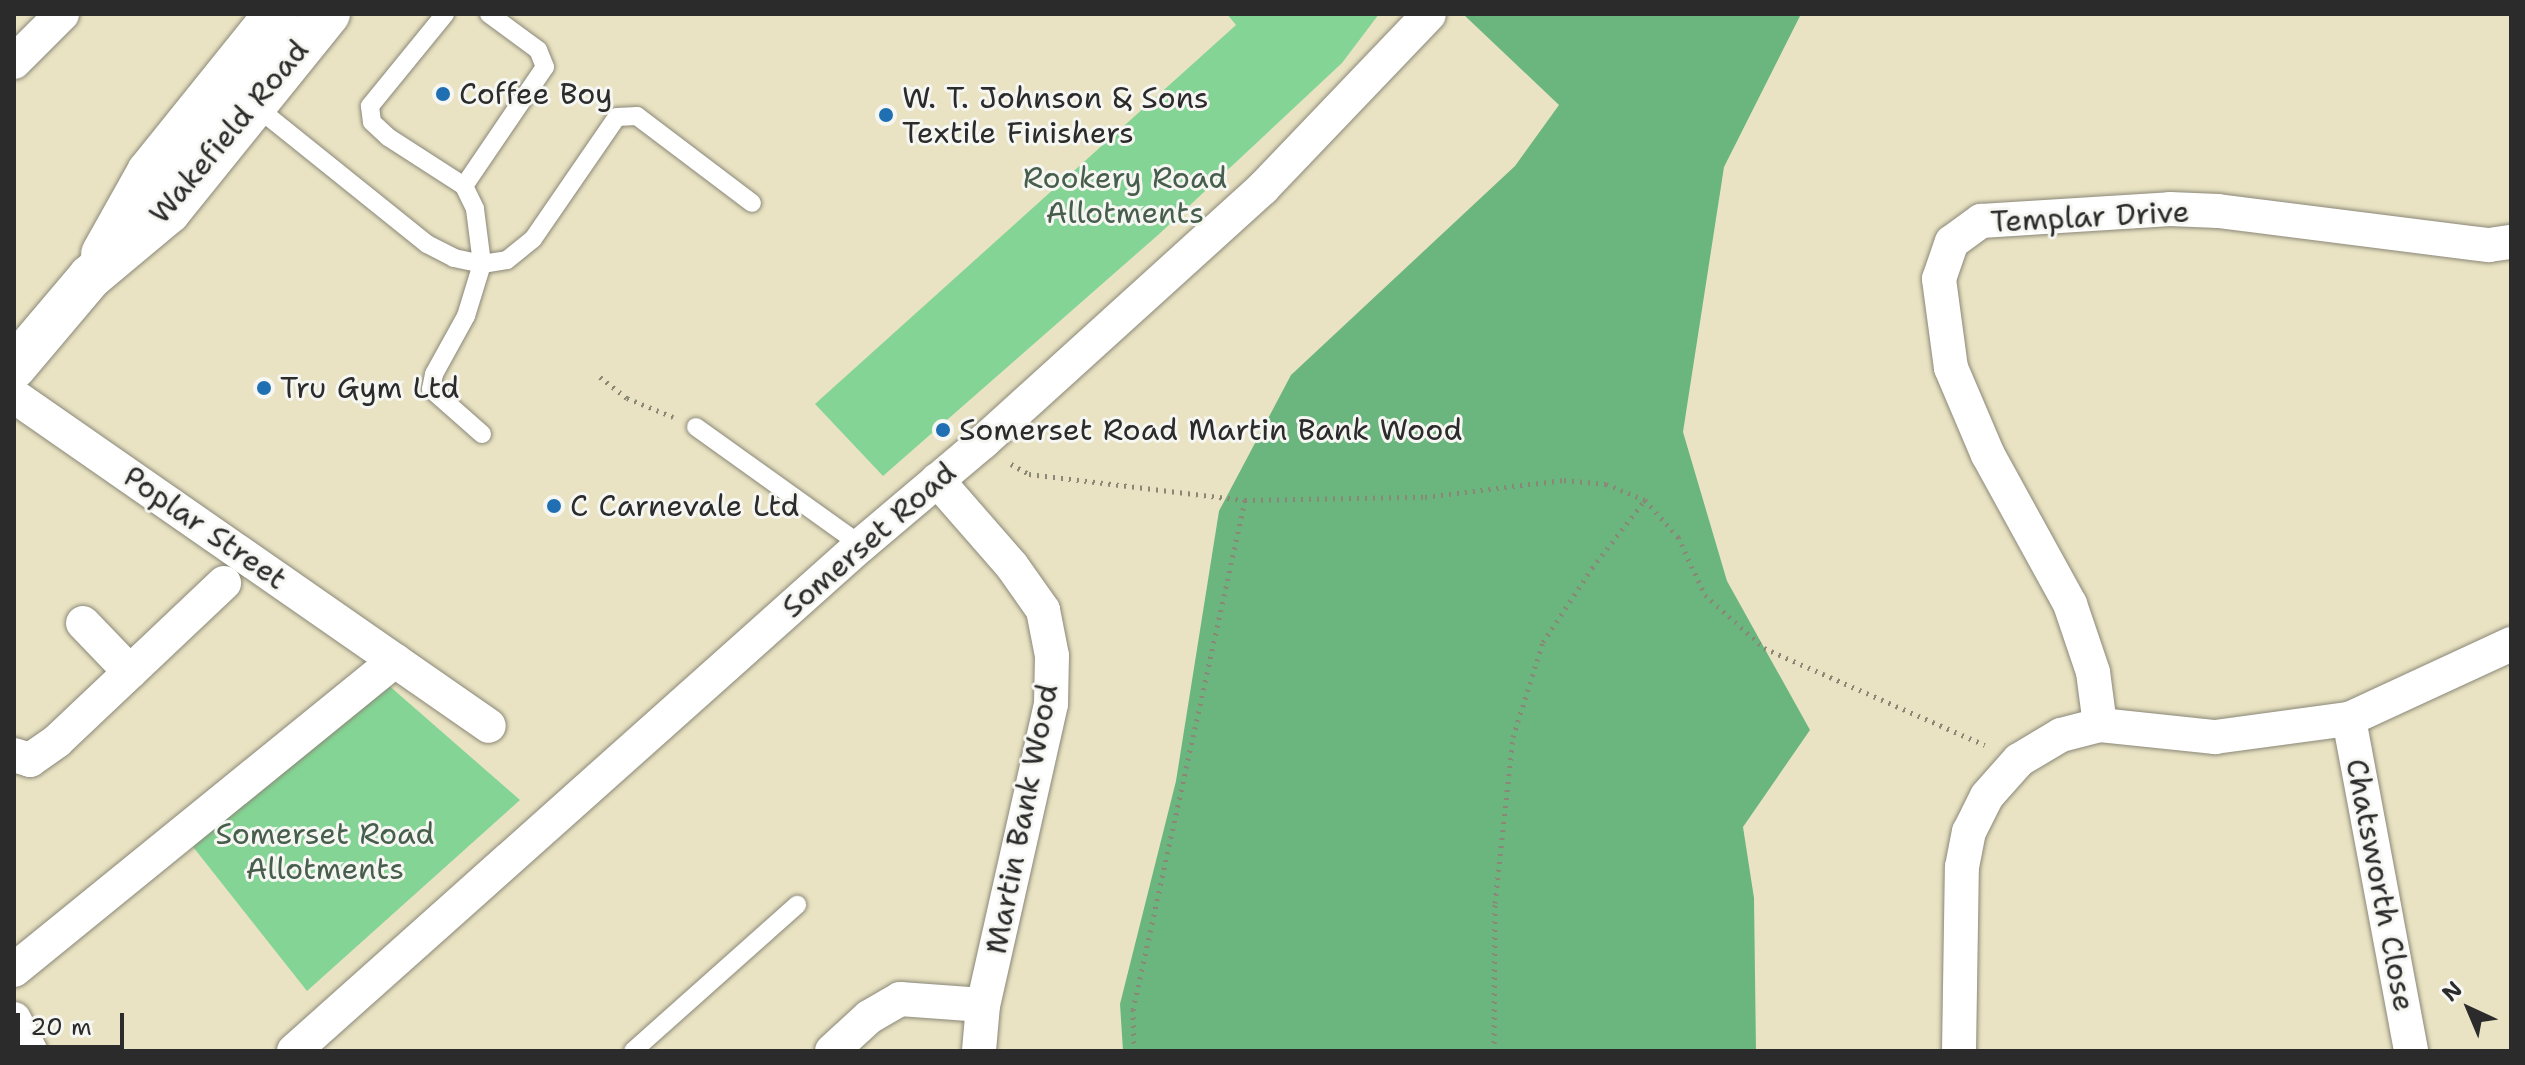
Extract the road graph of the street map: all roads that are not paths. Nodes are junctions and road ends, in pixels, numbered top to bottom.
1 (62, 14) edge
2 (276, 14) edge
3 (328, 14) edge
4 (445, 14) edge
5 (489, 14) edge
6 (1429, 14) edge
7 (14, 62) edge
8 (254, 105) junction
9 (464, 186) junction
10 (752, 203) dead end
11 (2511, 242) edge
12 (482, 264) junction
13 (90, 277) junction
14 (14, 367) edge
15 (14, 396) edge
16 (696, 427) road end
17 (482, 434) dead end
18 (937, 480) junction
19 (861, 545) junction
20 (224, 583) dead end
21 (83, 623) dead end
22 (2511, 644) edge
23 (395, 660) junction
24 (130, 672) junction
25 (2349, 719) junction
26 (2100, 725) junction
27 (489, 726) dead end
28 (14, 755) edge
29 (797, 905) dead end
30 (14, 970) edge
31 (983, 1005) junction
32 (14, 1019) edge
33 (30, 1051) edge
34 (294, 1051) edge
35 (633, 1051) edge
36 (832, 1051) edge
37 (979, 1051) edge
38 (1959, 1051) edge
39 (2411, 1051) edge

1 - 7 street
2 - 13 highway, Wakefield Road
3 - 8 highway, Wakefield Road
4 - 9 lane
5 - 9 lane
6 - 18 street, Somerset Road
8 - 12 lane
8 - 13 highway, Wakefield Road
9 - 12 lane
10 - 12 lane
11 - 26 street, Templar Drive
12 - 17 lane
13 - 14 highway, Wakefield Road
15 - 23 street, Poplar Street
16 - 19 lane
18 - 19 street, Somerset Road
18 - 31 street, Martin Bank Wood
19 - 34 street, Somerset Road
20 - 24 street
21 - 24 street
22 - 25 street
23 - 27 street, Poplar Street
23 - 30 street
24 - 28 street
25 - 26 street
25 - 39 street, Chatsworth Close
26 - 38 street
29 - 35 lane
31 - 36 street
31 - 37 street, Martin Bank Wood
32 - 33 street

